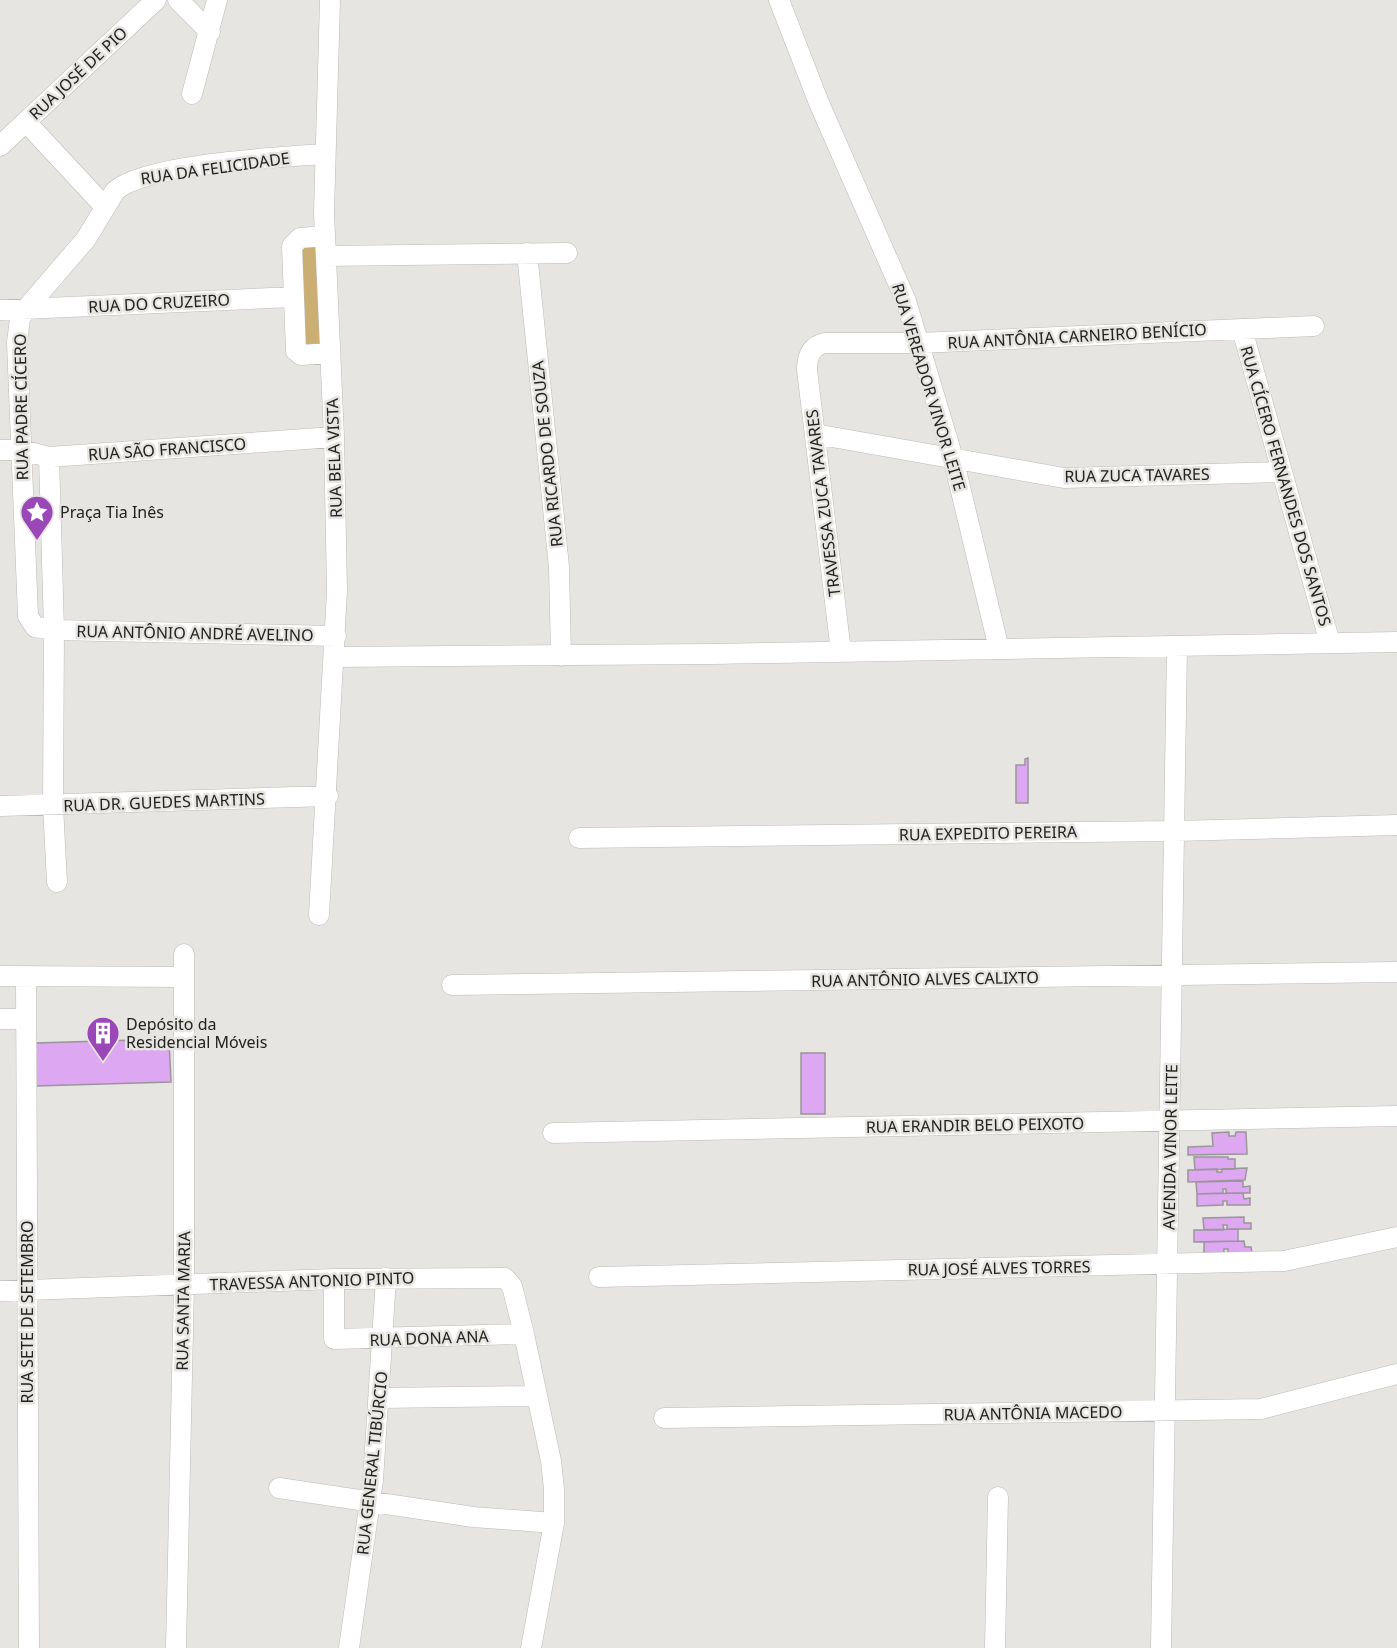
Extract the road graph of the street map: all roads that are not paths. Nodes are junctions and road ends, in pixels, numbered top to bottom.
1 (156, 0) edge
2 (178, 0) edge
3 (217, 0) edge
4 (330, 0) edge
5 (779, 0) edge
6 (210, 32) junction
7 (192, 94) dead end
8 (26, 122) junction
9 (0, 146) edge
10 (325, 154) junction
11 (105, 207) junction
12 (325, 236) junction
13 (527, 253) junction
14 (567, 253) dead end
15 (326, 256) junction
16 (293, 297) junction
17 (0, 310) edge
18 (25, 310) junction
19 (1314, 326) dead end
20 (1242, 329) junction
21 (918, 344) junction
22 (330, 353) junction
23 (810, 355) joint
24 (815, 434) junction
25 (334, 437) junction
26 (0, 450) edge
27 (21, 450) junction
28 (952, 456) junction
29 (49, 458) junction
30 (1282, 472) junction
31 (54, 630) junction
32 (336, 636) junction
33 (1397, 642) edge
34 (1330, 643) junction
35 (1177, 646) junction
36 (999, 649) junction
37 (841, 652) junction
38 (561, 656) junction
39 (335, 657) junction
40 (327, 796) junction
41 (0, 806) edge
42 (53, 806) junction
43 (1397, 825) edge
44 (1175, 831) junction
45 (579, 838) dead end
46 (57, 882) dead end
47 (319, 915) dead end
48 (184, 954) dead end
49 (1397, 972) edge
50 (0, 976) edge
51 (26, 976) junction
52 (1172, 976) junction
53 (183, 977) junction
54 (452, 985) dead end
55 (0, 1019) edge
56 (25, 1019) junction
57 (1397, 1116) edge
58 (1170, 1120) junction
59 (553, 1134) dead end
60 (1397, 1237) edge
61 (1168, 1263) junction
62 (599, 1277) dead end
63 (386, 1278) junction
64 (334, 1279) junction
65 (184, 1286) junction
66 (28, 1290) junction
67 (0, 1291) edge
68 (524, 1334) junction
69 (383, 1340) junction
70 (1397, 1374) edge
71 (536, 1396) junction
72 (379, 1398) junction
73 (1166, 1411) junction
74 (664, 1418) dead end
75 (279, 1488) dead end
76 (998, 1497) dead end
77 (370, 1502) junction
78 (554, 1523) junction
79 (29, 1648) edge
80 (176, 1648) edge
81 (349, 1648) edge
82 (531, 1648) edge
83 (995, 1648) edge
84 (1161, 1648) edge

1 - 8 street, RUA JOSÉ DE PIO
2 - 6 street
3 - 6 street
4 - 10 street, RUA BELA VISTA
5 - 21 street, RUA VEREADOR VINOR LEITE
6 - 7 street
8 - 9 street, RUA JOSÉ DE PIO
8 - 11 street
10 - 11 street, RUA DA FELICIDADE
10 - 12 street, RUA BELA VISTA
11 - 18 street, RUA DA FELICIDADE
12 - 15 street, RUA BELA VISTA
12 - 16 street
13 - 14 street
13 - 15 street
13 - 38 street, RUA RICARDO DE SOUZA
15 - 22 street, RUA BELA VISTA
16 - 18 street, RUA DO CRUZEIRO
16 - 22 street
17 - 18 street, RUA DO CRUZEIRO
18 - 27 street, RUA PADRE CÍCERO
19 - 20 street, RUA ANTÔNIA CARNEIRO BENÍCIO
20 - 21 street, RUA ANTÔNIA CARNEIRO BENÍCIO
20 - 30 street, RUA CÍCERO FERNANDES DOS SANTOS
21 - 23 street, RUA ANTÔNIA CARNEIRO BENÍCIO
21 - 28 street, RUA VEREADOR VINOR LEITE
22 - 25 street, RUA BELA VISTA
23 - 24 street, TRAVESSA ZUCA TAVARES
24 - 28 street, RUA ZUCA TAVARES
24 - 37 street, TRAVESSA ZUCA TAVARES
25 - 29 street, RUA SÃO FRANCISCO
25 - 32 street, RUA BELA VISTA
26 - 27 street, RUA SÃO FRANCISCO
27 - 29 street, RUA SÃO FRANCISCO
27 - 31 street, RUA PADRE CÍCERO
28 - 30 street, RUA ZUCA TAVARES
28 - 36 street, RUA VEREADOR VINOR LEITE
29 - 31 street, RUA PADRE CÍCERO
30 - 34 street, RUA CÍCERO FERNANDES DOS SANTOS
31 - 32 street, RUA ANTÔNIO ANDRÉ AVELINO
31 - 42 street, RUA PADRE CÍCERO
32 - 39 street, RUA BELA VISTA
33 - 34 street
34 - 35 street
35 - 36 street
35 - 44 street, AVENIDA VINOR LEITE
36 - 37 street
37 - 38 street
38 - 39 street
39 - 40 street, RUA BELA VISTA
40 - 42 street, RUA DR. GUEDES MARTINS
40 - 47 street, RUA BELA VISTA
41 - 42 street, RUA DR. GUEDES MARTINS
42 - 46 street, RUA PADRE CÍCERO
43 - 44 street, RUA EXPEDITO PEREIRA
44 - 45 street, RUA EXPEDITO PEREIRA
44 - 52 street, AVENIDA VINOR LEITE
48 - 53 street, RUA SANTA MARIA
49 - 52 street, RUA ANTÔNIO ALVES CALIXTO
50 - 51 street
51 - 53 street
51 - 56 street, RUA SETE DE SETEMBRO
52 - 54 street, RUA ANTÔNIO ALVES CALIXTO
52 - 58 street, AVENIDA VINOR LEITE
53 - 65 street, RUA SANTA MARIA
55 - 56 street
56 - 66 street, RUA SETE DE SETEMBRO
57 - 58 street, RUA ERANDIR BELO PEIXOTO
58 - 59 street, RUA ERANDIR BELO PEIXOTO
58 - 61 street, AVENIDA VINOR LEITE
60 - 61 street, RUA JOSÉ ALVES TORRES
61 - 62 street, RUA JOSÉ ALVES TORRES
61 - 73 street, AVENIDA VINOR LEITE
63 - 64 street, TRAVESSA ANTONIO PINTO
63 - 68 street, TRAVESSA ANTONIO PINTO
63 - 69 street, RUA GENERAL TIBÚRCIO
64 - 65 street, TRAVESSA ANTONIO PINTO
64 - 69 street, RUA DONA ANA
65 - 66 street, TRAVESSA ANTONIO PINTO
65 - 80 street, RUA SANTA MARIA
66 - 67 street, TRAVESSA ANTONIO PINTO
66 - 79 street, RUA SETE DE SETEMBRO
68 - 69 street, RUA DONA ANA
68 - 71 street
69 - 72 street, RUA GENERAL TIBÚRCIO
70 - 73 street, RUA ANTÔNIA MACEDO
71 - 72 street
71 - 78 street
72 - 77 street, RUA GENERAL TIBÚRCIO
73 - 74 street, RUA ANTÔNIA MACEDO
73 - 84 street, AVENIDA VINOR LEITE
75 - 77 street
76 - 83 street
77 - 78 street
77 - 81 street, RUA GENERAL TIBÚRCIO
78 - 82 street

